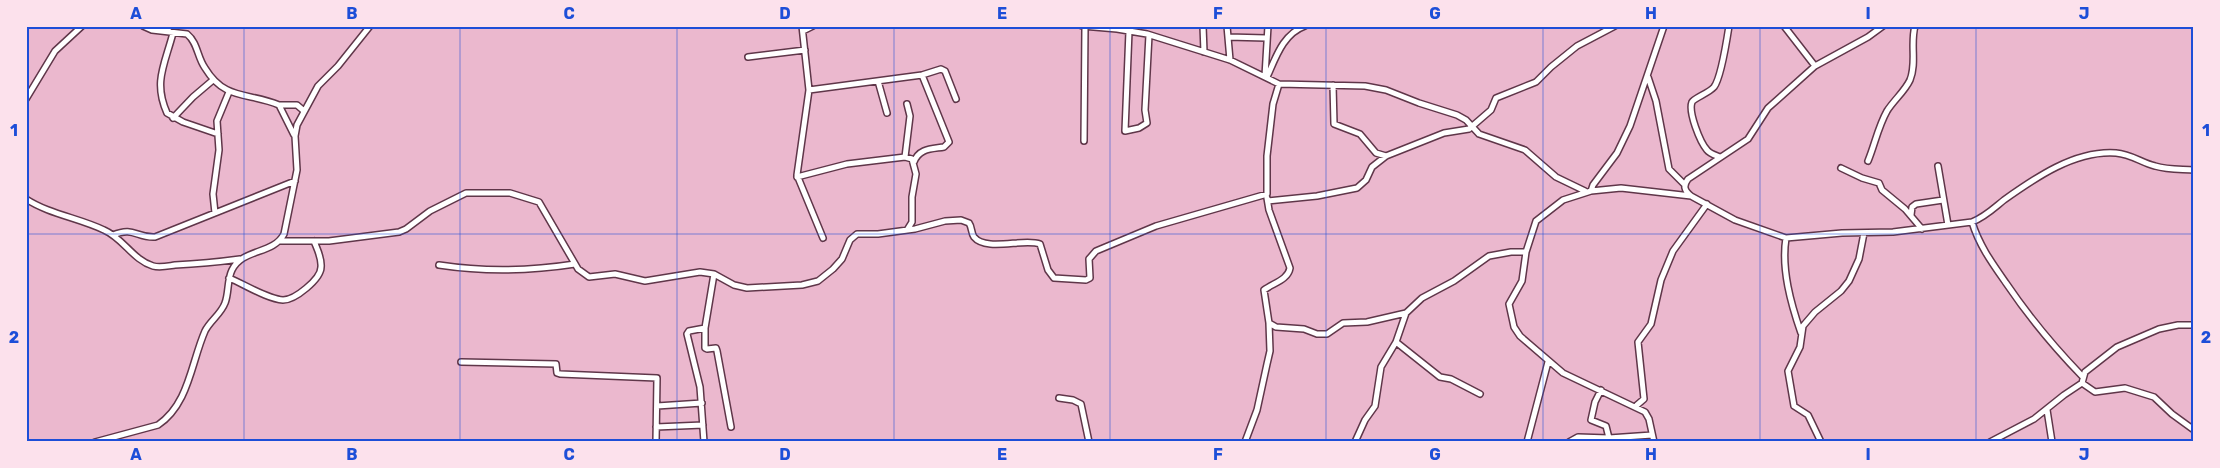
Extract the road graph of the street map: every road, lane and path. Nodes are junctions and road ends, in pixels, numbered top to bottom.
1 (82, 26) edge
2 (143, 26) edge
3 (171, 26) edge
4 (370, 26) edge
5 (813, 26) edge
6 (1147, 26) edge
7 (1203, 26) edge
8 (1228, 26) edge
9 (1268, 26) edge
10 (1305, 26) edge
11 (1615, 26) edge
12 (1664, 26) edge
13 (1729, 26) edge
14 (1784, 26) edge
15 (1883, 26) edge
16 (1915, 26) edge
17 (1084, 27) edge
18 (1295, 28) edge
19 (803, 29) edge
20 (1128, 31) junction
21 (165, 32) junction
22 (173, 33) junction
23 (1148, 35) junction
24 (1228, 37) junction
25 (1266, 38) junction
26 (806, 50) junction
27 (1204, 52) junction
28 (748, 57) dead end
29 (1230, 60) junction
30 (1815, 66) junction
31 (922, 75) junction
32 (1266, 77) junction
33 (1648, 77) junction
34 (213, 80) junction
35 (878, 81) junction
36 (1279, 84) junction
37 (1333, 85) junction
38 (809, 90) junction
39 (229, 92) junction
40 (956, 99) dead end
41 (26, 100) edge
42 (907, 104) dead end
43 (279, 105) junction
44 (304, 111) junction
45 (887, 113) dead end
46 (173, 118) junction
47 (1472, 126) junction
48 (218, 134) junction
49 (295, 136) junction
50 (1084, 141) dead end
51 (1386, 156) junction
52 (905, 157) junction
53 (1720, 157) junction
54 (1868, 161) dead end
55 (914, 162) junction
56 (1938, 166) dead end
57 (1841, 168) dead end
58 (2194, 170) edge
59 (798, 177) junction
60 (295, 180) junction
61 (1684, 184) junction
62 (1589, 191) junction
63 (1267, 194) junction
64 (1691, 196) junction
65 (26, 199) edge
66 (1943, 200) junction
67 (1268, 201) junction
68 (1707, 204) junction
69 (215, 213) junction
70 (1911, 215) junction
71 (1972, 222) junction
72 (1948, 225) junction
73 (1922, 229) junction
74 (907, 230) junction
75 (1864, 233) junction
76 (113, 235) junction
77 (823, 238) dead end
78 (1786, 238) junction
79 (280, 241) junction
80 (314, 241) junction
81 (1526, 252) junction
82 (240, 259) junction
83 (575, 264) junction
84 (439, 265) dead end
85 (714, 274) junction
86 (229, 278) junction
87 (1406, 313) junction
88 (1269, 323) junction
89 (2194, 325) edge
90 (705, 328) junction
91 (1801, 333) junction
92 (1396, 342) junction
93 (461, 362) dead end
94 (1548, 362) junction
95 (2082, 376) junction
96 (2082, 384) junction
97 (1601, 390) junction
98 (1480, 394) dead end
99 (1059, 398) dead end
100 (702, 403) junction
101 (657, 406) junction
102 (1637, 407) junction
103 (2047, 410) junction
104 (703, 425) junction
105 (656, 427) junction
106 (731, 427) dead end
107 (2194, 430) edge
108 (1652, 435) junction
109 (1609, 438) junction
110 (95, 442) edge
111 (656, 442) edge
112 (704, 442) edge
113 (1089, 442) edge
114 (1245, 442) edge
115 (1355, 442) edge
116 (1527, 442) edge
117 (1569, 442) edge
118 (1654, 442) edge
119 (1821, 442) edge
120 (1990, 442) edge
121 (2052, 442) edge

1 - 41 street
2 - 21 street
3 - 21 street
4 - 44 street
5 - 19 street
6 - 23 street
7 - 27 street
8 - 24 street
9 - 25 street
10 - 18 street
11 - 47 street
12 - 33 street
13 - 53 street
14 - 30 street
15 - 30 street
16 - 54 street
17 - 20 street
17 - 50 street
18 - 32 street
19 - 26 street
20 - 23 street
20 - 23 street
21 - 22 street
22 - 34 street
22 - 46 street
23 - 27 street
24 - 25 street
24 - 29 street
25 - 32 street
26 - 28 street
26 - 38 street
27 - 29 street
29 - 32 street
30 - 53 street
31 - 35 street
31 - 40 street
31 - 55 street
32 - 36 street
33 - 61 street
33 - 62 street
34 - 39 street
34 - 46 street
35 - 38 street
35 - 45 street
36 - 37 street
36 - 63 street
37 - 47 street
37 - 51 street
38 - 59 street
39 - 43 street
39 - 48 street
42 - 52 street
43 - 44 street
43 - 49 street
44 - 49 street
46 - 48 street
47 - 51 street
47 - 62 street
48 - 69 street
49 - 60 street
51 - 67 street
52 - 55 street
52 - 59 street
53 - 61 street
55 - 74 street
56 - 66 street
57 - 70 street
58 - 71 street
59 - 77 street
60 - 69 street
60 - 79 street
61 - 64 street
62 - 64 street
62 - 81 street
63 - 67 street
63 - 74 street
64 - 68 street
65 - 76 street
66 - 70 street
66 - 72 street
67 - 88 street
68 - 78 street
68 - 102 street
69 - 76 street
70 - 73 street
71 - 72 street
71 - 95 street
72 - 73 street
73 - 75 street
74 - 85 street
75 - 78 street
75 - 91 street
76 - 82 street
78 - 91 street
79 - 80 street
79 - 82 street
80 - 83 street
80 - 86 street
81 - 87 street
81 - 94 street
82 - 86 street
83 - 84 street
83 - 85 street
85 - 90 street
86 - 110 street
87 - 88 street
87 - 92 street
88 - 114 street
89 - 95 street
90 - 100 street
90 - 106 street
91 - 119 street
92 - 98 street
92 - 115 street
93 - 101 street
94 - 97 street
94 - 116 street
95 - 96 street
96 - 103 street
96 - 107 street
97 - 102 street
97 - 109 street
99 - 113 street
100 - 101 street
100 - 104 street
101 - 105 street
102 - 108 street
103 - 120 street
103 - 121 street
104 - 105 street
104 - 112 street
105 - 111 street
108 - 109 street
108 - 118 street
109 - 117 street

